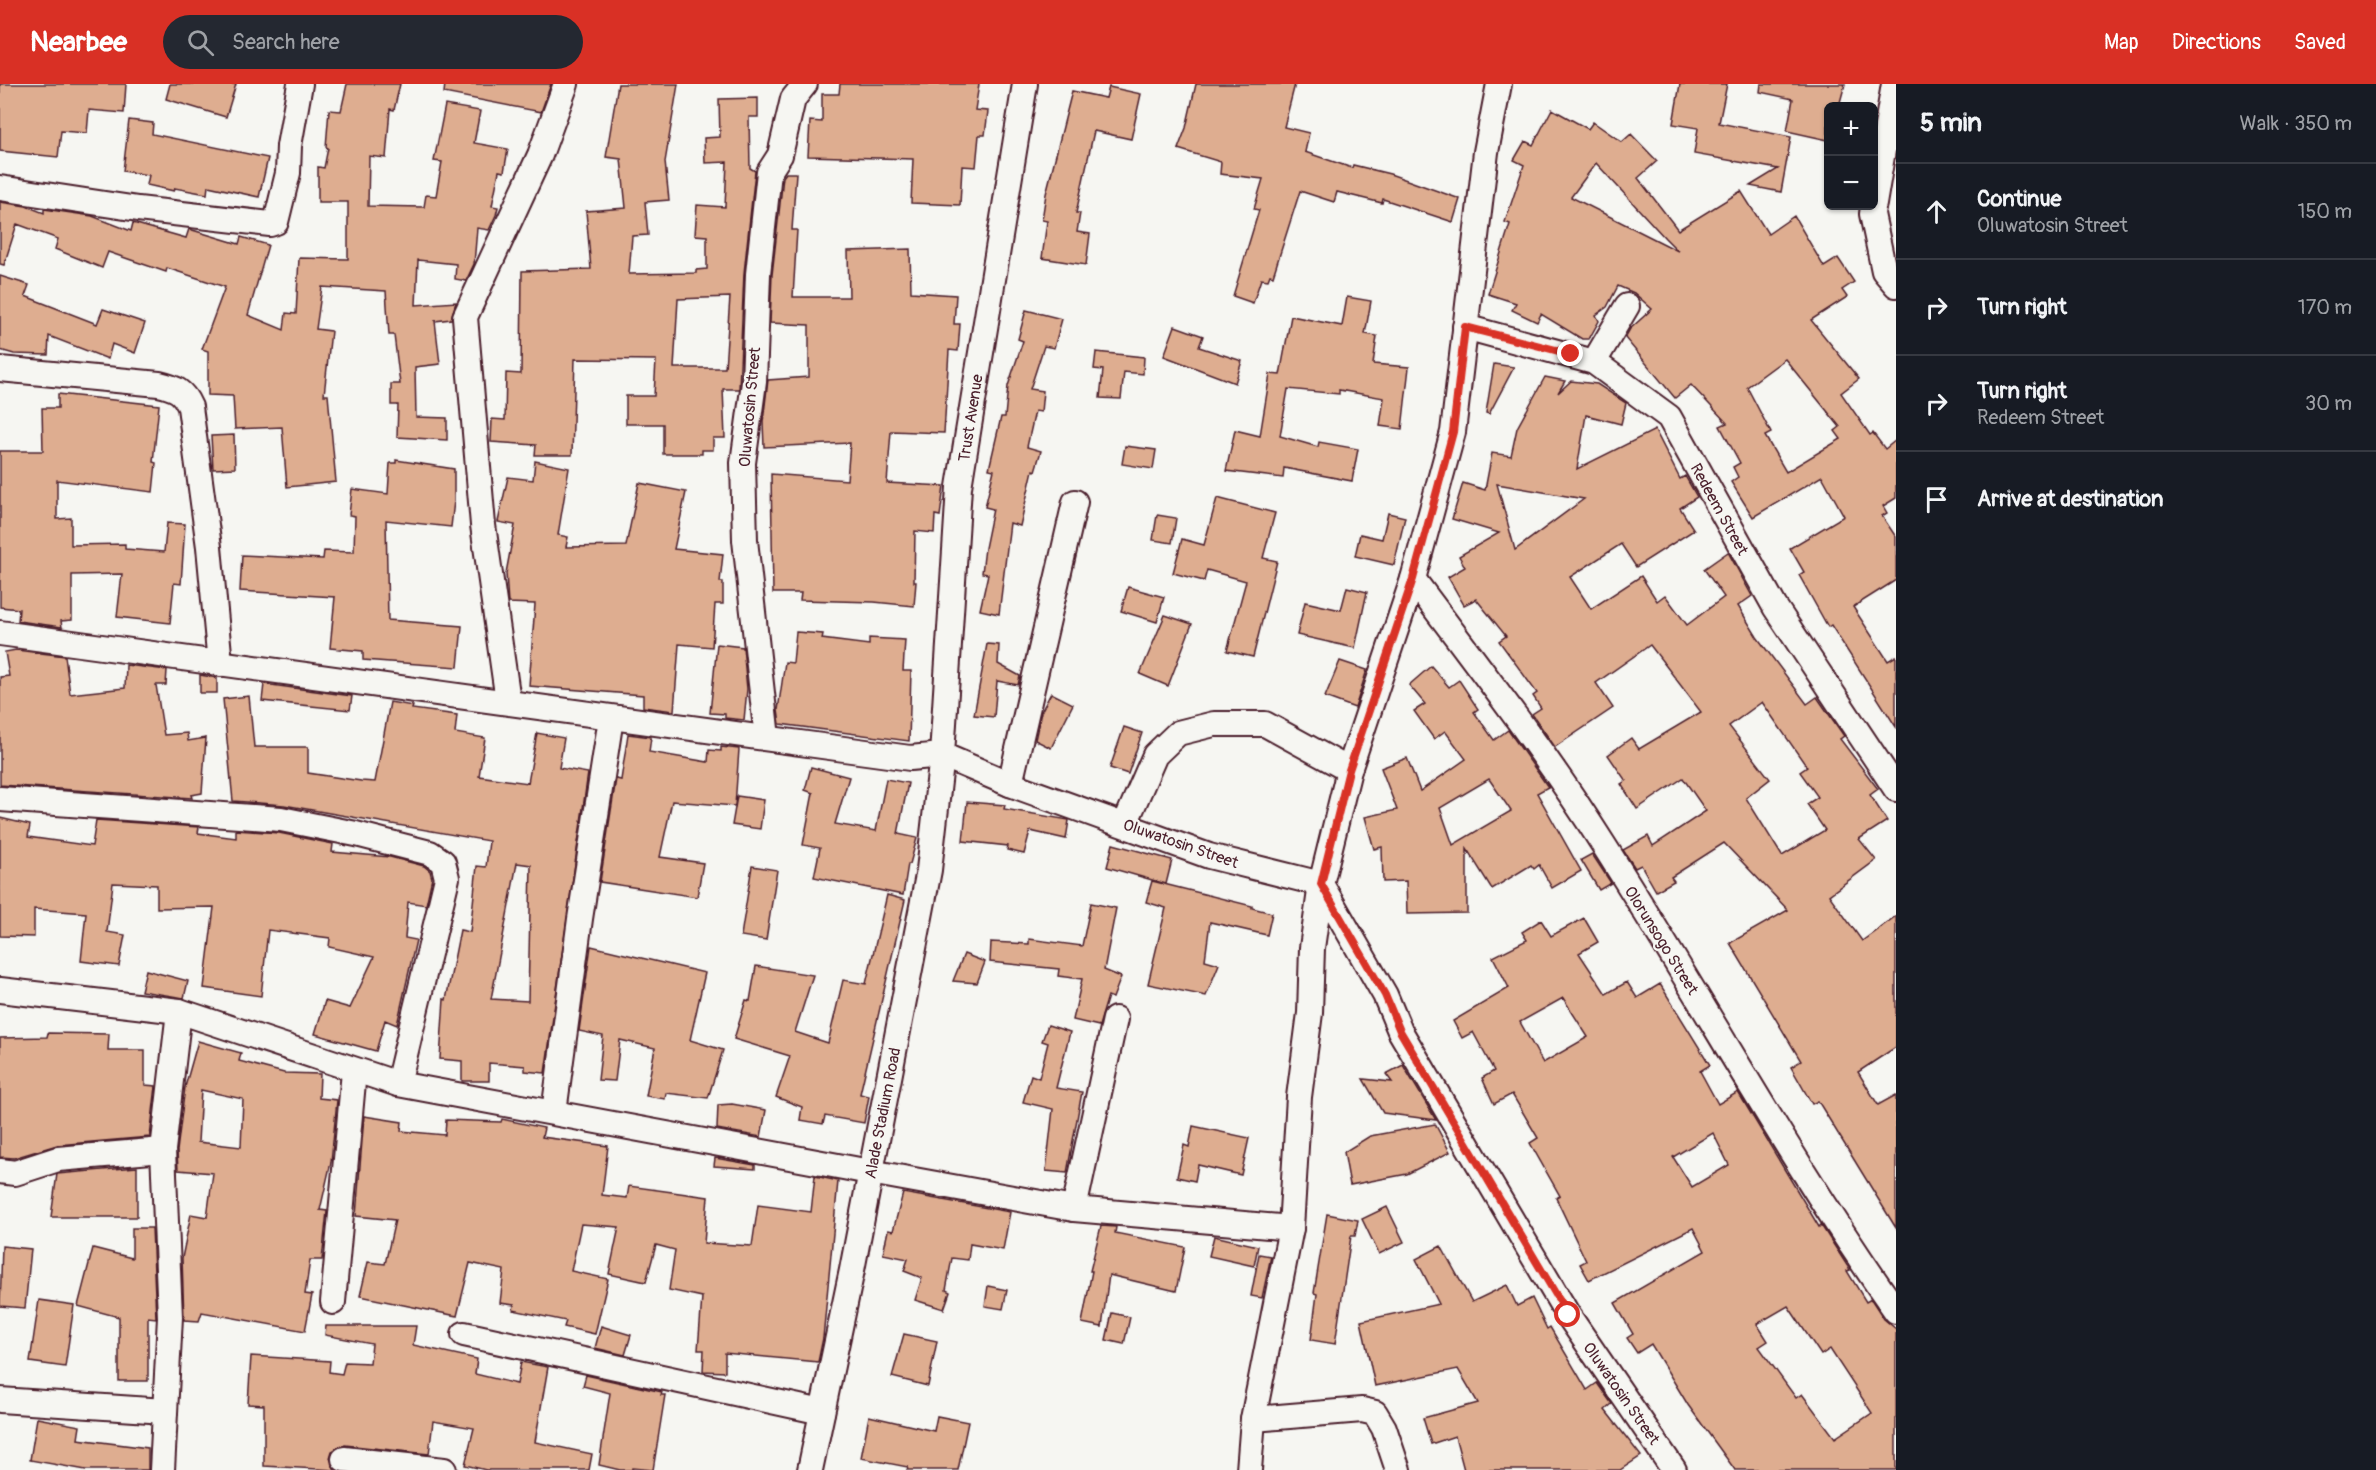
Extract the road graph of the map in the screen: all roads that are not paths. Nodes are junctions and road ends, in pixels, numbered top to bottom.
1 (300, 84) edge
2 (566, 84) edge
3 (805, 84) edge
4 (1025, 84) edge
5 (1499, 84) edge
6 (1894, 84) edge
7 (1878, 176) edge
8 (0, 188) edge
9 (1872, 210) edge
10 (1896, 285) edge
11 (1627, 306) dead end
12 (1465, 327) junction
13 (1594, 362) junction
14 (0, 369) edge
15 (1076, 502) dead end
16 (1413, 579) junction
17 (0, 633) edge
18 (220, 664) junction
19 (508, 701) junction
20 (611, 718) junction
21 (767, 738) junction
22 (942, 755) junction
23 (1349, 770) junction
24 (1010, 784) junction
25 (1896, 789) edge
26 (0, 799) edge
27 (1125, 824) junction
28 (1321, 884) junction
29 (0, 990) edge
30 (179, 1011) junction
31 (1115, 1019) dead end
32 (354, 1071) junction
33 (398, 1084) junction
34 (554, 1112) junction
35 (163, 1150) junction
36 (0, 1171) edge
37 (870, 1172) junction
38 (1074, 1209) junction
39 (1291, 1228) junction
40 (333, 1302) dead end
41 (1896, 1311) edge
42 (464, 1334) dead end
43 (0, 1400) edge
44 (165, 1411) junction
45 (822, 1412) junction
46 (1253, 1419) junction
47 (344, 1459) dead end
48 (162, 1470) edge
49 (444, 1470) edge
50 (810, 1470) edge
51 (1249, 1470) edge
52 (1398, 1470) edge
53 (1674, 1470) edge

1 - 8 street
2 - 19 street
3 - 21 street, Oluwatosin Street
4 - 22 street, Trust Avenue
5 - 12 street
6 - 7 street
9 - 10 street
11 - 13 street
12 - 13 street, Redeem Street
12 - 16 street
13 - 25 street, Redeem Street
14 - 18 street
15 - 24 street
16 - 23 street
16 - 41 street, Olorunsogo Street
17 - 18 street
18 - 19 street
19 - 20 street
20 - 21 street
20 - 34 street
21 - 22 street
22 - 24 street, Oluwatosin Street
22 - 37 street, Alade Stadium Road
23 - 27 street
23 - 28 street
24 - 27 street, Oluwatosin Street
26 - 33 street
27 - 28 street, Oluwatosin Street
28 - 39 street
28 - 53 street, Oluwatosin Street
29 - 30 street
30 - 32 street
30 - 35 street
31 - 38 street
32 - 33 street
32 - 40 street
33 - 34 street
34 - 37 street
35 - 36 street
35 - 44 street
37 - 38 street
37 - 45 street, Alade Stadium Road
38 - 39 street
39 - 46 street
42 - 45 street
43 - 44 street
44 - 48 street
45 - 50 street, Alade Stadium Road
46 - 51 street
46 - 52 street
47 - 49 street

